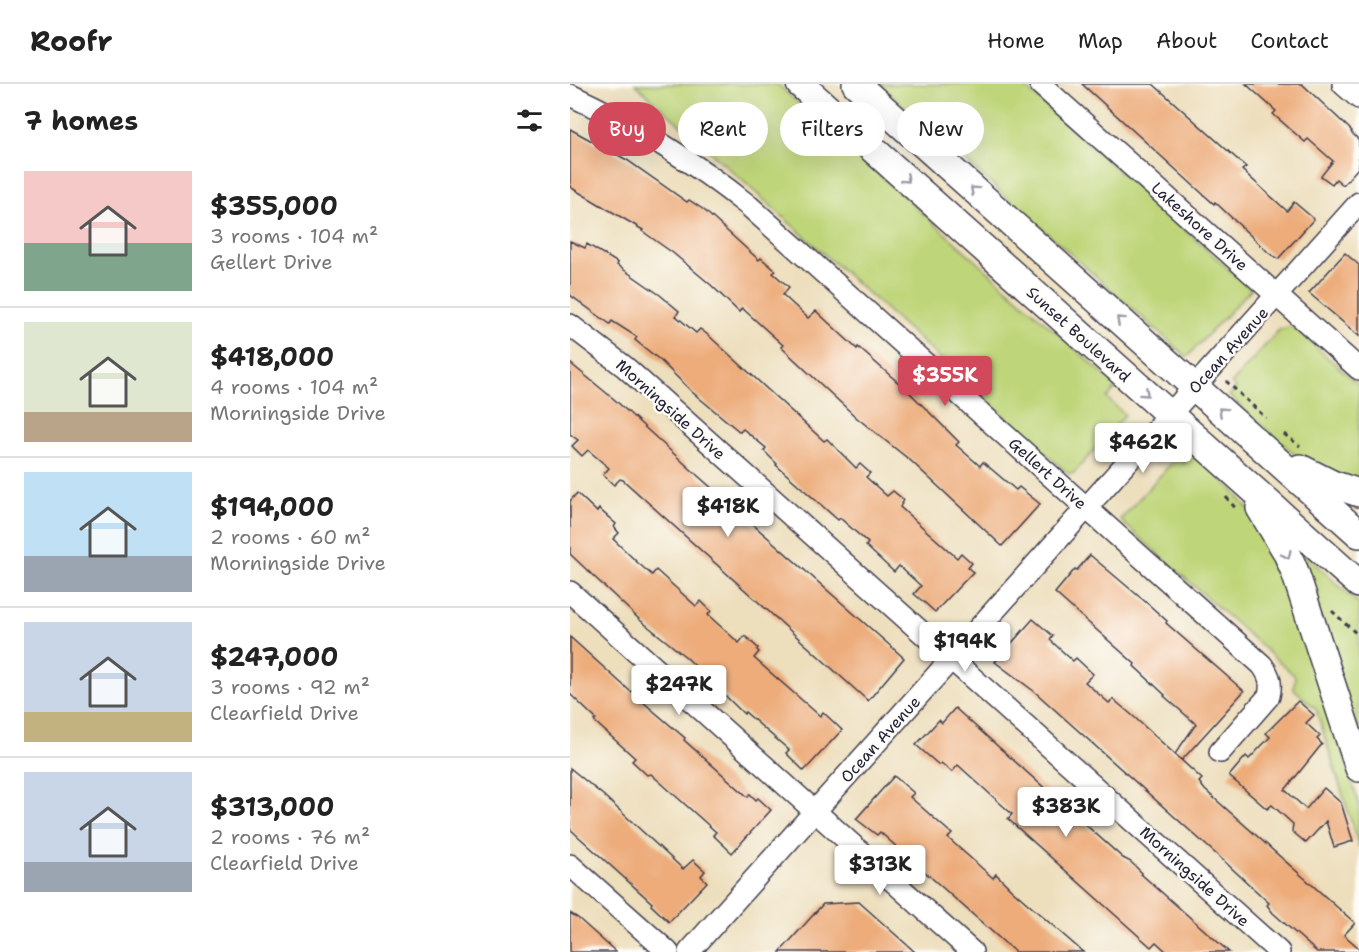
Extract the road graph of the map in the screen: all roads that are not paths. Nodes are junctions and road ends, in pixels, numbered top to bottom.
1 (800, 84) edge
2 (856, 84) edge
3 (1040, 84) edge
4 (1343, 84) edge
5 (570, 95) edge
6 (1359, 98) edge
7 (1359, 203) edge
8 (1277, 295) junction
9 (570, 325) edge
10 (1359, 369) edge
11 (1194, 387) junction
12 (1170, 415) junction
13 (1244, 431) junction
14 (1216, 457) junction
15 (1359, 493) edge
16 (1087, 508) junction
17 (1359, 534) edge
18 (1359, 584) edge
19 (570, 592) edge
20 (951, 659) junction
21 (1220, 752) dead end
22 (1359, 768) edge
23 (815, 811) junction
24 (570, 865) edge
25 (668, 952) edge
26 (689, 952) edge
27 (972, 952) edge
28 (1279, 952) edge

1 -> 12 main road, Sunset Boulevard
11 -> 2 main road
3 - 8 street, Lakeshore Drive
4 - 6 street
5 - 16 street, Gellert Drive
7 - 8 street, Ocean Avenue
8 - 10 street, Lakeshore Drive
8 - 11 street, Ocean Avenue
9 - 20 street, Morningside Drive
11 - 12 street, Ocean Avenue
13 -> 11 main road
12 - 14 main road, Sunset Boulevard
12 - 16 street, Ocean Avenue
13 - 15 main road
13 - 17 main road
14 - 18 main road, Sunset Boulevard
14 -> 22 main road
16 - 20 street, Ocean Avenue
16 - 21 street, Gellert Drive
19 - 23 street
20 - 23 street, Ocean Avenue
20 - 28 street, Morningside Drive
23 - 26 street, Ocean Avenue
23 - 27 street
24 - 25 street

